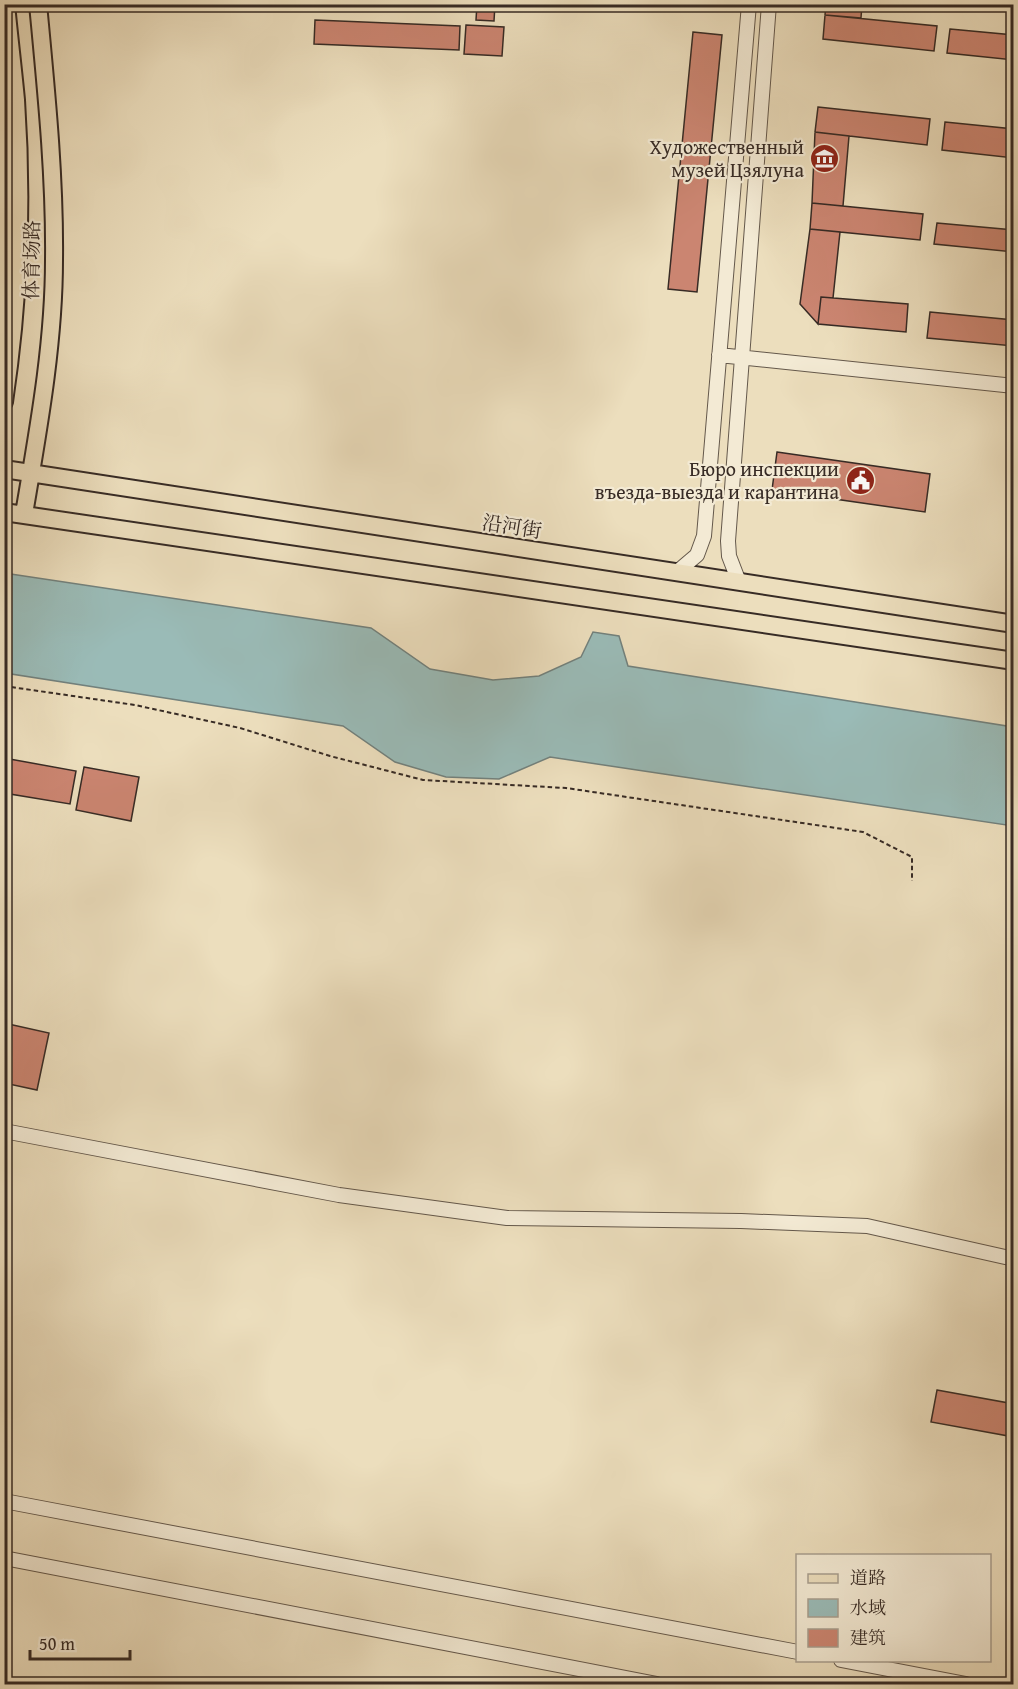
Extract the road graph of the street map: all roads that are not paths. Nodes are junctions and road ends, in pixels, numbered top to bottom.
1 (6, 4) edge
2 (38, 4) edge
3 (749, 4) edge
4 (769, 4) edge
5 (7, 43) edge
6 (11, 160) edge
7 (719, 355) junction
8 (742, 357) junction
9 (1014, 386) edge
10 (4, 402) edge
11 (4, 469) edge
12 (31, 473) junction
13 (4, 512) edge
14 (24, 514) junction
15 (677, 572) junction
16 (739, 582) junction
17 (1014, 624) edge
18 (1014, 661) edge
19 (4, 1131) edge
20 (1014, 1259) edge
21 (4, 1501) edge
22 (4, 1558) edge
23 (796, 1652) edge
24 (851, 1662) edge
25 (657, 1684) edge
26 (966, 1684) edge

1 - 5 main road, 体育场路
2 - 12 main road, 体育场路
3 - 7 street
4 - 8 street
5 - 6 main road, 体育场路
6 - 10 main road, 体育场路
7 - 8 street
7 - 15 street
8 - 9 street
8 - 16 street
11 - 12 main road, 沿河街
12 - 14 main road, 体育场路
12 - 15 main road, 沿河街
13 - 14 main road
14 - 18 main road
15 - 16 main road, 沿河街
16 - 17 main road, 沿河街
19 - 20 street
21 - 23 street
22 - 25 street
24 - 26 street

